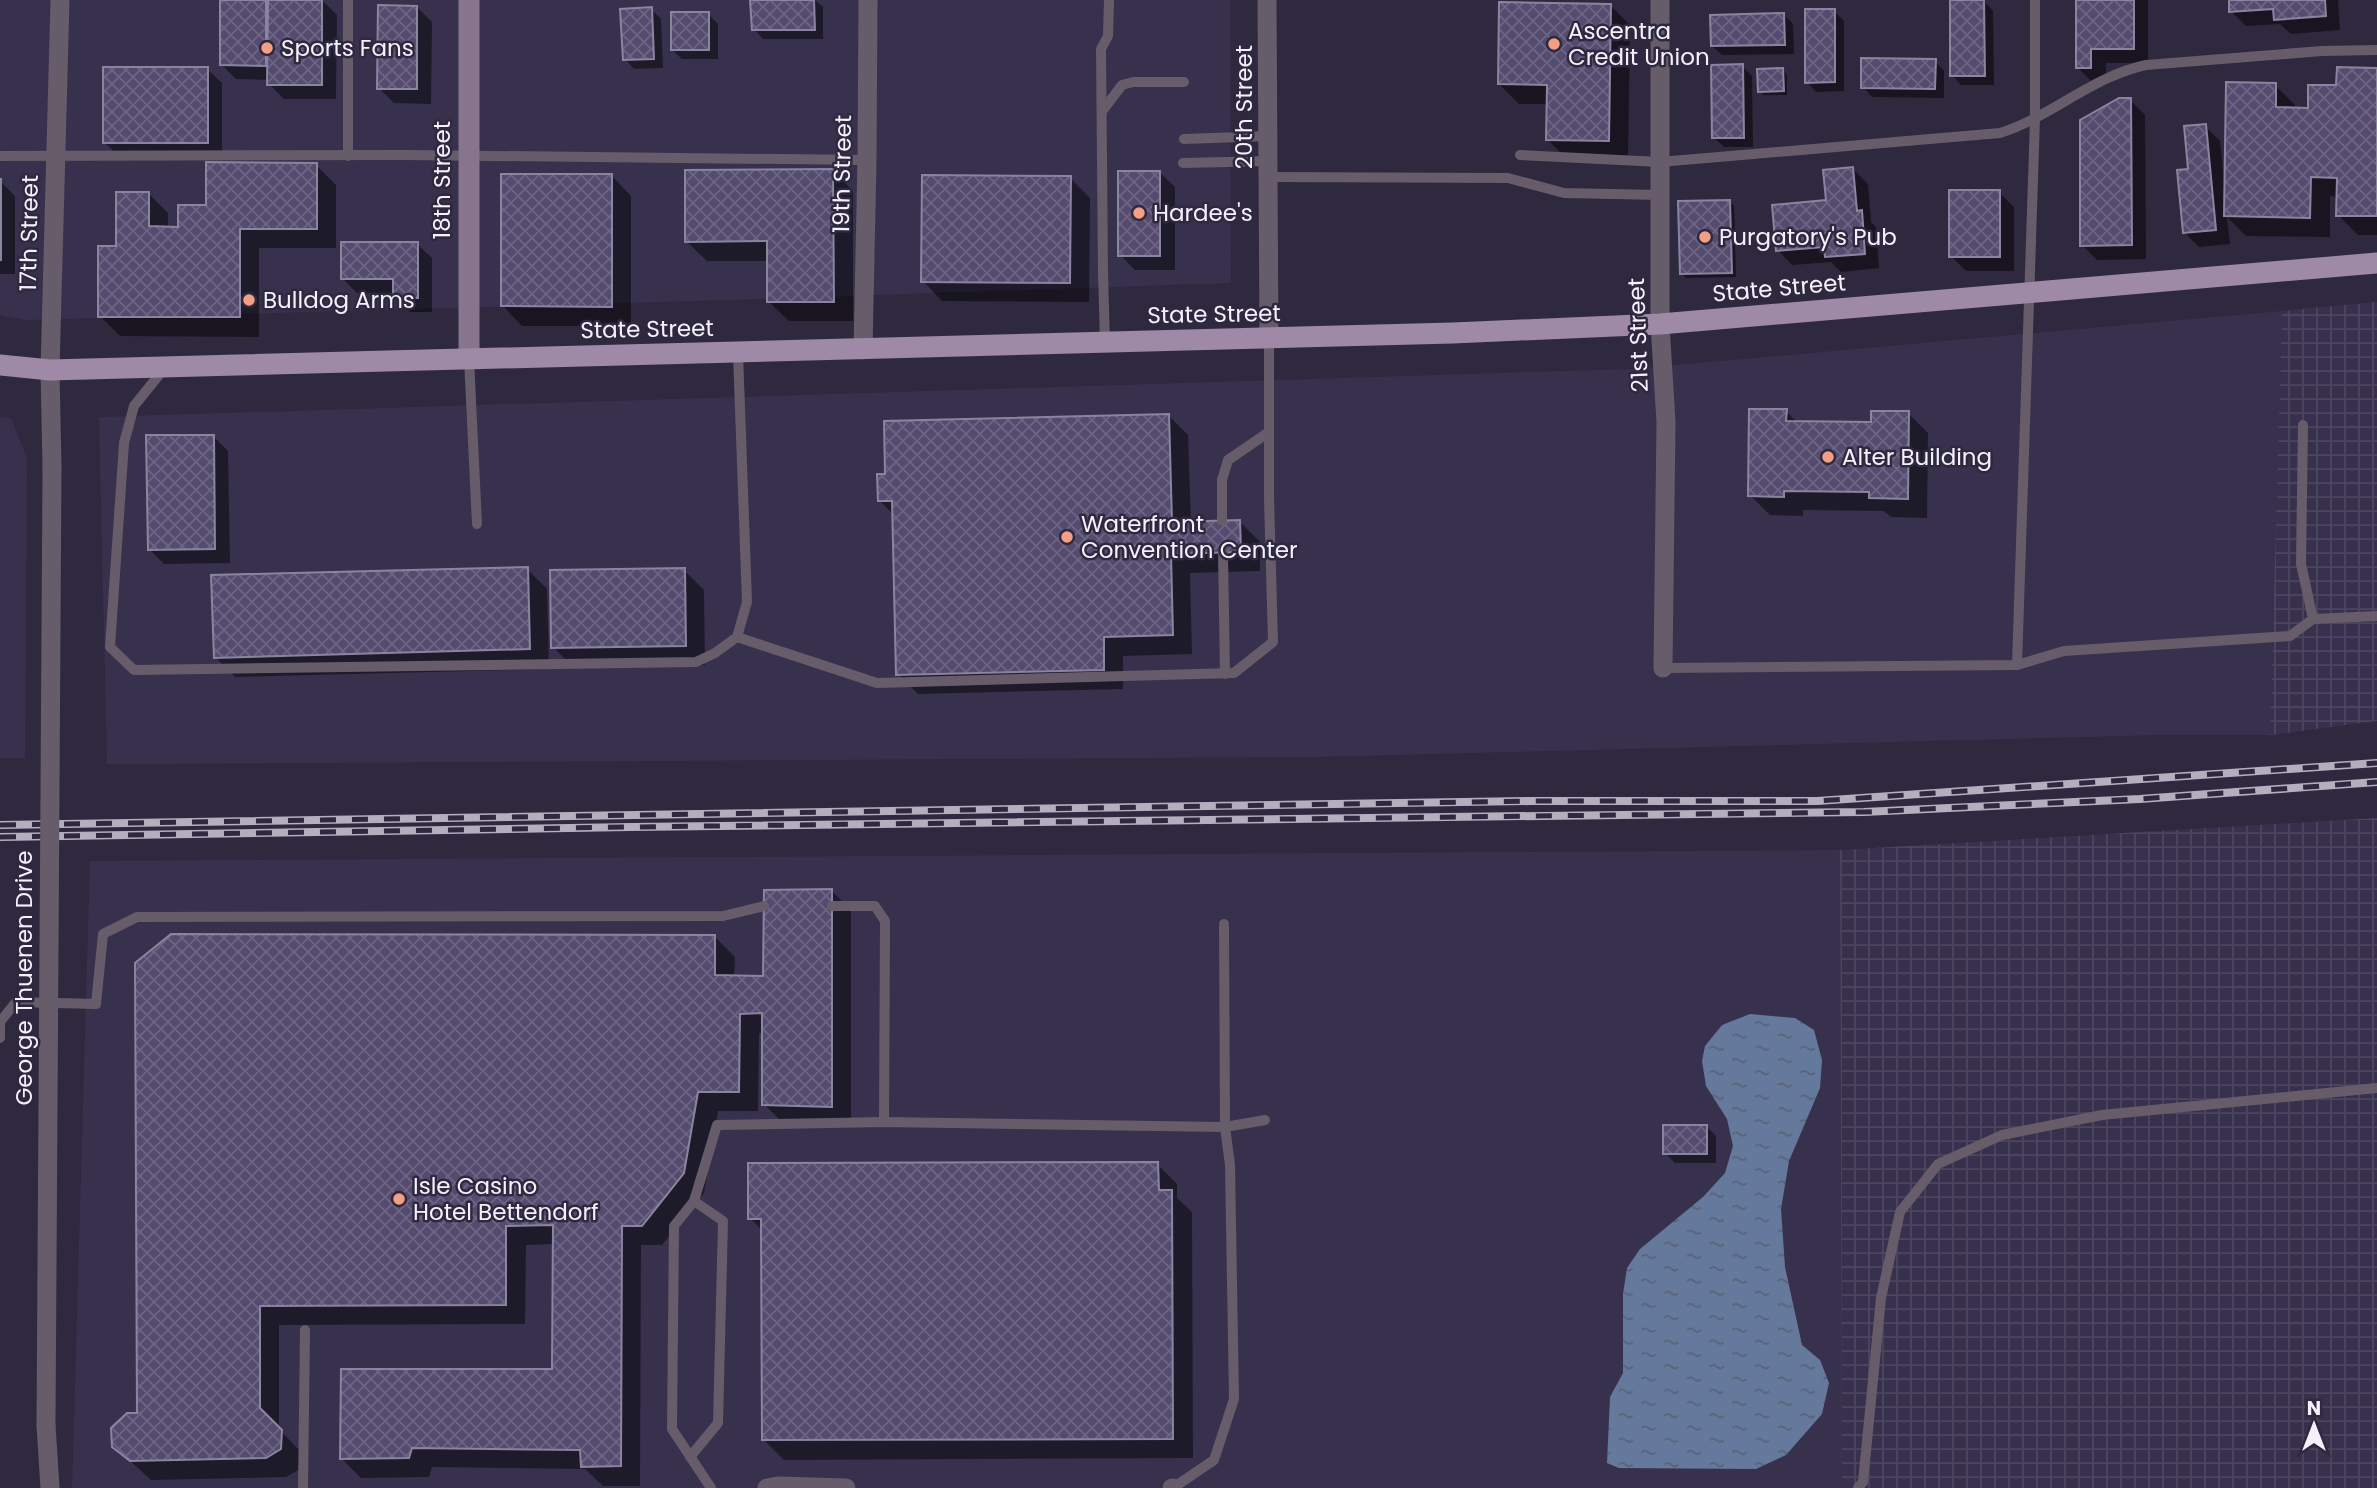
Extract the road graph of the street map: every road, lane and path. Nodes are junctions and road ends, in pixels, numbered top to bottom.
1 (60, 0) edge
2 (348, 0) edge
3 (469, 0) edge
4 (868, 0) edge
5 (1108, 0) edge
6 (1267, 0) edge
7 (1660, 0) edge
8 (2035, 0) edge
9 (2377, 50) edge
10 (1184, 82) dead end
11 (1102, 112) junction
12 (2035, 119) junction
13 (1268, 136) junction
14 (1184, 139) dead end
15 (55, 155) junction
16 (1520, 155) dead end
17 (0, 156) edge
18 (348, 156) junction
19 (468, 157) junction
20 (867, 160) junction
21 (1660, 162) junction
22 (1183, 163) dead end
23 (1269, 169) junction
24 (1660, 195) junction
25 (2377, 263) edge
26 (2028, 291) junction
27 (1660, 324) junction
28 (1269, 340) junction
29 (1105, 343) junction
30 (863, 349) junction
31 (738, 353) junction
32 (469, 359) junction
33 (0, 366) edge
34 (166, 367) junction
35 (50, 370) junction
36 (2303, 425) dead end
37 (1269, 432) junction
38 (51, 468) joint
39 (1223, 521) dead end
40 (477, 524) dead end
41 (1223, 552) dead end
42 (2377, 616) edge
43 (2314, 619) junction
44 (737, 637) junction
45 (2017, 665) junction
46 (1664, 668) joint
47 (1225, 674) junction
48 (764, 906) dead end
49 (832, 906) dead end
50 (1224, 923) dead end
51 (0, 1038) edge
52 (2377, 1088) edge
53 (1265, 1120) dead end
54 (884, 1122) junction
55 (1225, 1126) junction
56 (694, 1200) junction
57 (305, 1330) dead end
58 (690, 1457) junction
59 (50, 1488) edge
60 (303, 1488) edge
61 (711, 1488) edge
62 (768, 1488) edge
63 (846, 1488) edge
64 (1173, 1488) edge
65 (1857, 1488) edge

1 - 15 street, 17th Street
2 - 18 lane
3 - 19 street, 18th Street
4 - 20 street, 19th Street
5 - 11 lane
6 - 13 street, 20th Street
7 - 21 street, 21st Street
8 - 12 lane
9 - 12 lane
10 - 11 lane
11 - 29 lane
12 - 21 lane
12 - 26 lane
13 - 14 lane
13 - 23 street, 20th Street
15 - 17 lane
15 - 18 lane
15 - 35 street, 17th Street
16 - 21 lane
18 - 19 lane
19 - 20 lane
19 - 32 street, 18th Street
20 - 30 street, 19th Street
21 - 24 street, 21st Street
22 - 23 lane
23 - 24 lane
23 - 28 street, 20th Street
24 - 27 street, 21st Street
25 - 26 main road, State Street
26 - 27 main road, State Street
26 - 45 lane
27 - 28 main road, State Street
27 - 46 street, 21st Street
28 - 29 main road, State Street
28 - 37 lane
29 - 30 main road, State Street
30 - 31 main road, State Street
31 - 32 main road, State Street
31 - 44 lane
32 - 34 main road, State Street
32 - 40 lane
33 - 35 main road, State Street
34 - 35 main road, State Street
34 - 44 lane
35 - 38 street, 17th Street
36 - 43 lane
37 - 39 lane
37 - 47 lane
38 - 59 street, George Thuenen Drive, bridge
41 - 47 lane
42 - 43 lane
43 - 45 lane
44 - 47 lane
45 - 46 lane
48 - 51 lane
49 - 54 lane
50 - 55 lane
52 - 65 lane
53 - 55 lane
54 - 55 lane
54 - 56 lane
55 - 64 lane
56 - 58 lane
56 - 58 lane
57 - 60 lane
58 - 61 lane
62 - 63 street

